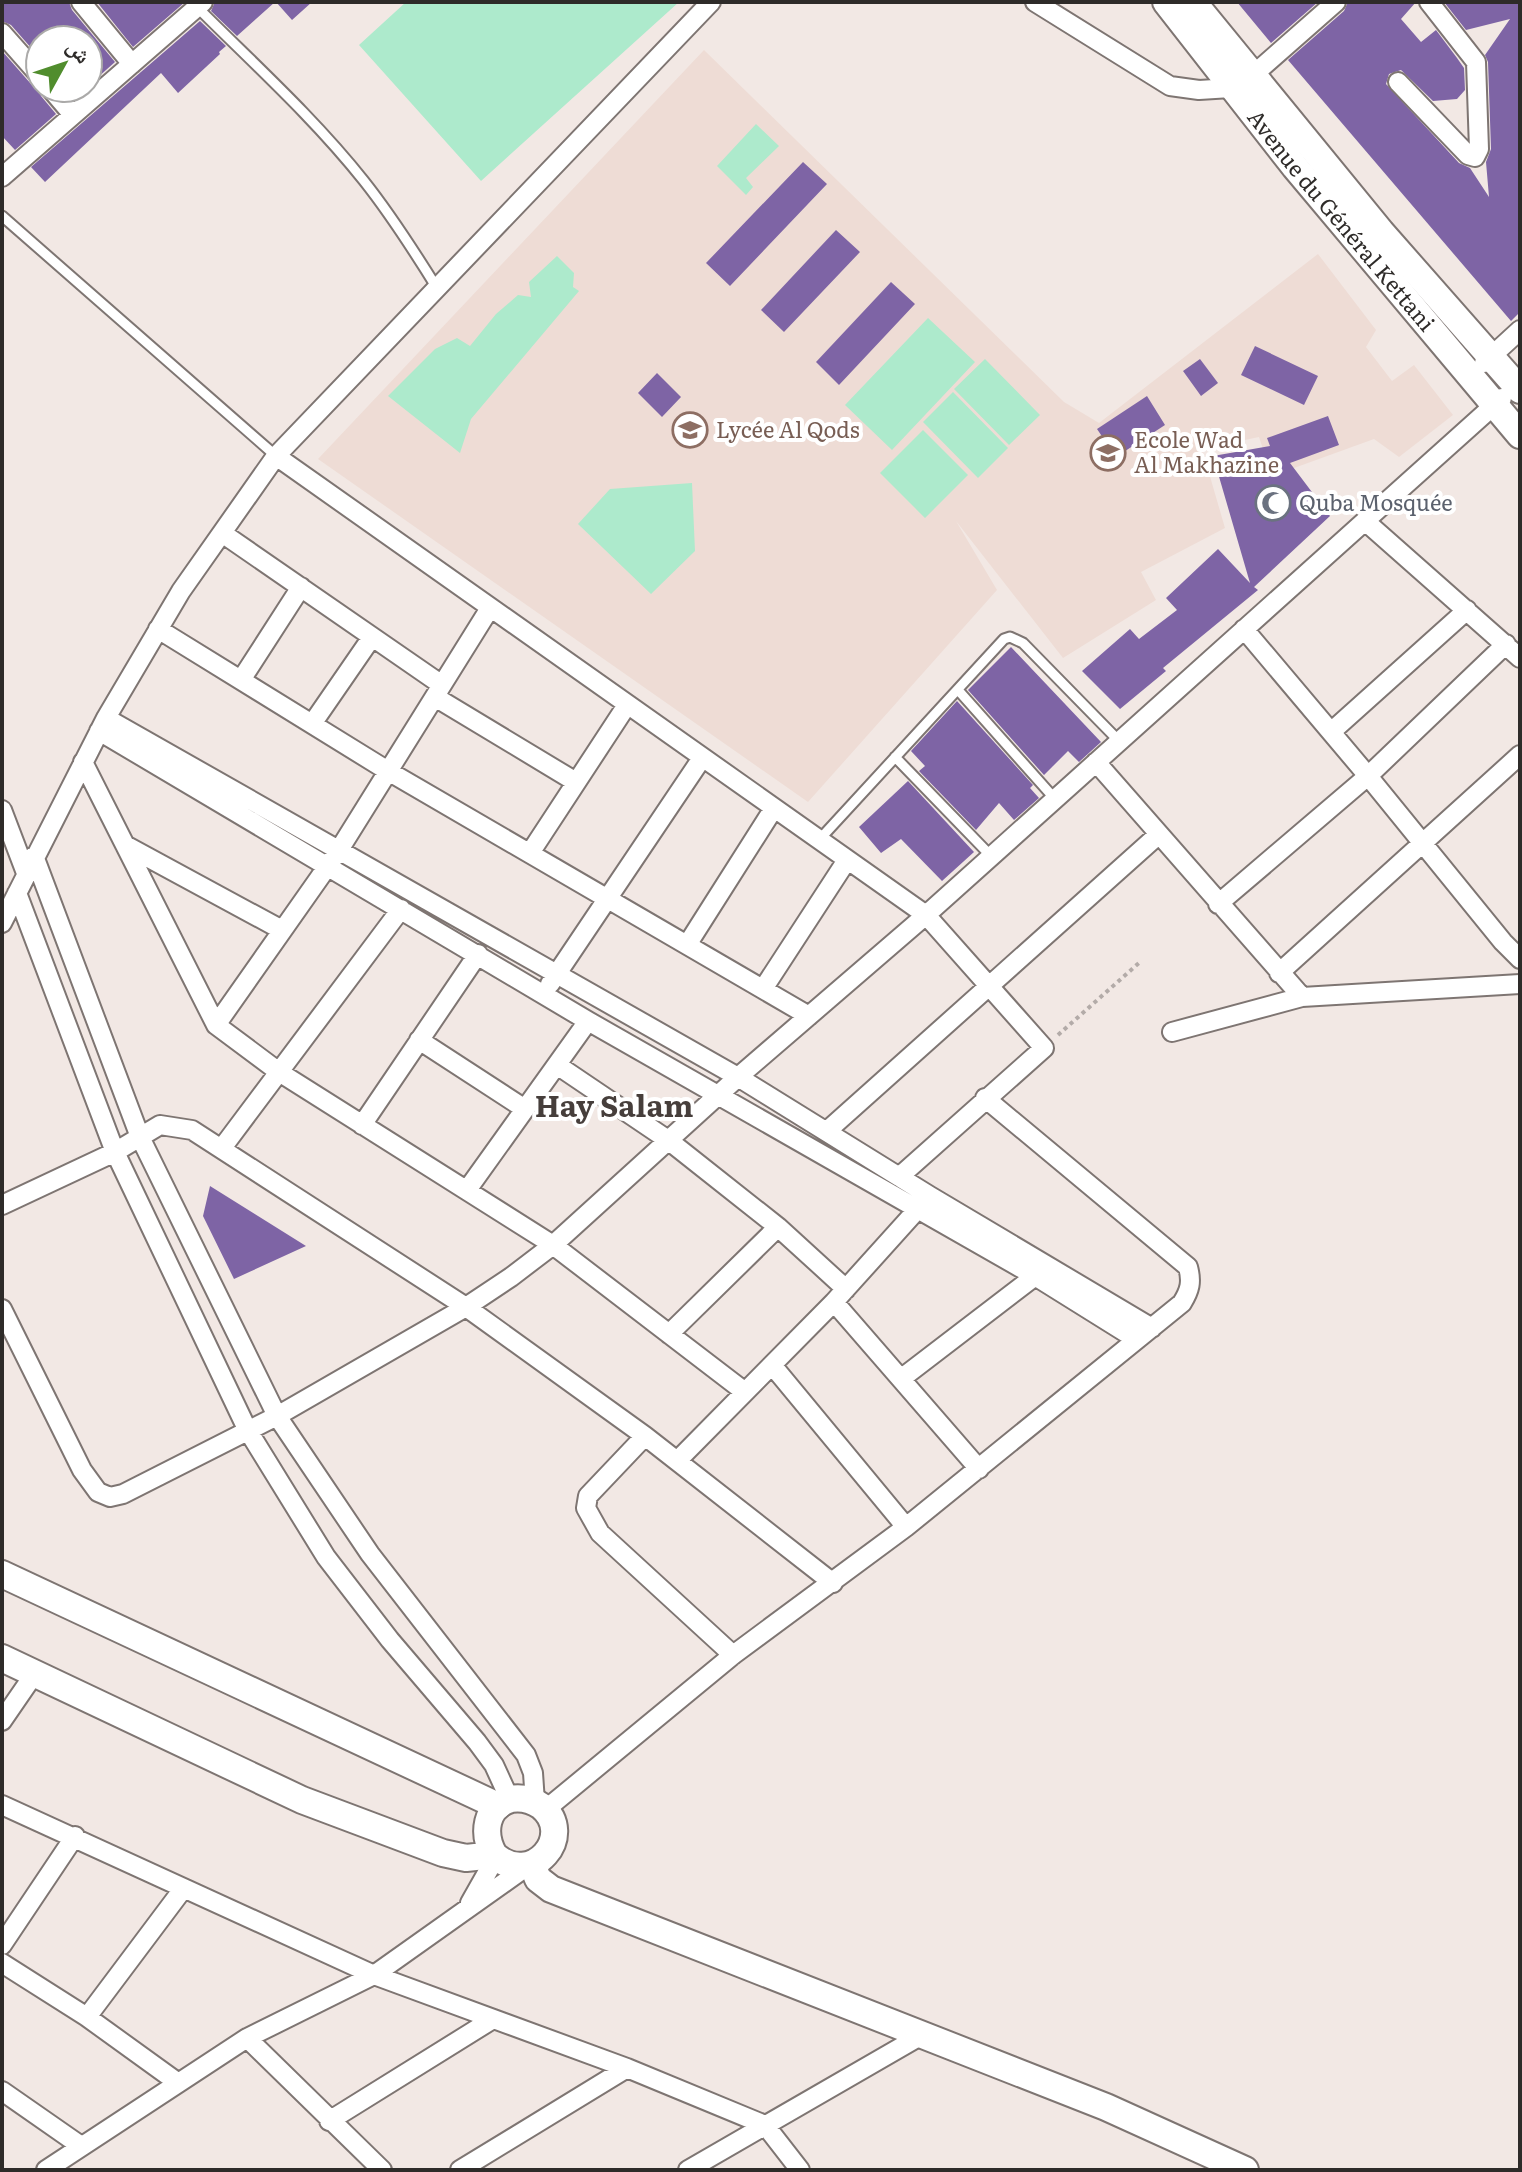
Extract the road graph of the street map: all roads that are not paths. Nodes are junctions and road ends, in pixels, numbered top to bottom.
1 (81, 2) edge
2 (711, 2) edge
3 (1035, 2) edge
4 (1166, 2) edge
5 (1193, 2) edge
6 (1336, 2) edge
7 (1429, 2) edge
8 (197, 4) edge
9 (2, 33) edge
10 (24, 58) edge
11 (132, 64) junction
12 (1242, 81) junction
13 (1398, 82) dead end
14 (64, 104) edge
15 (73, 115) junction
16 (2, 177) edge
17 (2, 216) edge
18 (437, 288) junction
19 (1520, 330) edge
20 (1491, 357) junction
21 (1470, 376) junction
22 (1518, 388) edge
23 (1494, 405) junction
24 (1520, 435) edge
25 (276, 456) junction
26 (1365, 521) junction
27 (222, 533) junction
28 (301, 587) junction
29 (490, 608) junction
30 (1467, 610) junction
31 (158, 629) junction
32 (1244, 629) junction
33 (372, 637) junction
34 (1506, 644) junction
35 (1520, 658) edge
36 (241, 680) junction
37 (958, 690) junction
38 (438, 691) junction
39 (627, 705) junction
40 (102, 724) junction
41 (312, 724) junction
42 (1331, 732) junction
43 (1119, 741) junction
44 (1520, 755) edge
45 (895, 757) junction
46 (702, 758) junction
47 (83, 762) junction
48 (1096, 762) junction
49 (388, 771) junction
50 (1368, 776) junction
51 (576, 782) junction
52 (1055, 799) junction
53 (774, 808) junction
54 (2, 810) edge
55 (1158, 835) junction
56 (819, 840) junction
57 (1422, 844) junction
58 (125, 845) junction
59 (530, 853) junction
60 (991, 856) junction
61 (333, 858) junction
62 (847, 860) junction
63 (30, 864) junction
64 (17, 893) junction
65 (607, 898) junction
66 (1218, 904) junction
67 (401, 909) junction
68 (926, 915) junction
69 (2, 923) edge
70 (282, 930) junction
71 (687, 945) junction
72 (478, 954) junction
73 (1520, 959) edge
74 (1279, 973) junction
75 (557, 974) junction
76 (1520, 984) edge
77 (989, 986) junction
78 (763, 989) junction
79 (543, 994) junction
80 (1302, 997) junction
81 (809, 1016) junction
82 (588, 1021) junction
83 (216, 1025) junction
84 (1172, 1032) dead end
85 (419, 1040) junction
86 (557, 1065) junction
87 (279, 1072) junction
88 (738, 1077) junction
89 (719, 1094) junction
90 (985, 1098) junction
91 (525, 1109) junction
92 (362, 1125) junction
93 (827, 1131) junction
94 (140, 1137) junction
95 (668, 1140) junction
96 (222, 1148) junction
97 (115, 1152) junction
98 (899, 1177) junction
99 (467, 1190) junction
100 (924, 1202) junction
101 (2, 1205) edge
102 (778, 1227) junction
103 (553, 1245) junction
104 (1041, 1271) junction
105 (840, 1295) junction
106 (466, 1307) junction
107 (2, 1309) edge
108 (1152, 1328) junction
109 (669, 1334) junction
110 (1136, 1339) junction
111 (772, 1365) junction
112 (902, 1378) junction
113 (745, 1392) junction
114 (277, 1416) junction
115 (247, 1429) junction
116 (645, 1436) junction
117 (677, 1461) junction
118 (979, 1469) junction
119 (906, 1527) junction
120 (2, 1574) edge
121 (833, 1583) junction
122 (733, 1655) junction
123 (2, 1658) edge
124 (35, 1673) junction
125 (2, 1721) edge
126 (522, 1804) junction
127 (2, 1805) edge
128 (75, 1836) junction
129 (495, 1856) junction
130 (530, 1865) junction
131 (183, 1889) junction
132 (469, 1906) junction
133 (2, 1945) edge
134 (2, 1963) edge
135 (374, 1975) junction
136 (87, 2017) junction
137 (493, 2019) junction
138 (922, 2035) junction
139 (247, 2038) junction
140 (627, 2068) junction
141 (177, 2082) junction
142 (2, 2091) edge
143 (329, 2121) junction
144 (765, 2125) junction
145 (81, 2146) junction
146 (46, 2170) edge
147 (382, 2170) edge
148 (460, 2170) edge
149 (688, 2170) edge
150 (800, 2170) edge
151 (1245, 2170) edge

1 - 11 street
2 - 18 street
3 - 12 street
4 - 12 street, Avenue du Général Kettani
5 - 12 street, Avenue du Général Kettani
6 - 12 street
7 - 13 street
8 - 11 street
8 - 18 lane
9 - 10 street
11 - 15 street
12 - 20 street, Avenue du Général Kettani
12 - 21 street, Avenue du Général Kettani
14 - 15 street
15 - 16 street
17 - 25 lane
18 - 25 street
19 - 20 street
20 - 21 street
20 - 22 street, Avenue du Général Kettani
21 - 23 street, Avenue du Général Kettani
22 - 23 street
23 - 24 street, Avenue du Général Kettani
23 - 26 street
25 - 27 street
25 - 29 street
26 - 30 street
26 - 32 street
27 - 28 street
27 - 31 street
28 - 33 street
28 - 36 street
29 - 38 street
29 - 39 street
30 - 34 street
30 - 42 street
31 - 36 street
31 - 40 street
32 - 42 street
32 - 43 street
33 - 38 street
33 - 41 street
34 - 35 street
34 - 50 street
36 - 41 street
37 - 43 lane
37 - 45 lane
37 - 52 lane
38 - 49 street
38 - 51 street
39 - 46 street
39 - 51 street
40 - 47 street
40 - 61 street
41 - 49 street
42 - 50 street
43 - 48 street
44 - 57 street
45 - 56 lane
45 - 60 lane
46 - 53 street
46 - 65 street
47 - 58 street
47 - 63 street
48 - 52 street
48 - 55 street
49 - 59 street
49 - 61 street
50 - 57 street
50 - 66 street
51 - 59 street
52 - 60 street
53 - 56 street
53 - 71 street
54 - 63 street
55 - 66 street
55 - 77 street
56 - 62 street
57 - 73 street
57 - 74 street
58 - 70 street
58 - 83 street
59 - 65 street
60 - 68 street
61 - 67 street
61 - 70 street
61 - 75 street
62 - 68 street
62 - 78 street
63 - 64 street
63 - 94 street
64 - 69 street
64 - 97 street
65 - 71 street
65 - 75 street
66 - 74 street
67 - 72 street
67 - 87 street
68 - 77 street
68 - 81 street
70 - 83 street
71 - 78 street
72 - 79 street
72 - 85 street
74 - 80 street
75 - 79 street
75 - 88 street
76 - 80 street
77 - 90 street
77 - 93 street
78 - 81 street
79 - 82 street
80 - 84 street
81 - 88 street
82 - 86 street
82 - 89 street
83 - 87 street
85 - 91 street
85 - 92 street
86 - 91 street
86 - 95 street
87 - 92 street
87 - 96 street
88 - 89 street
88 - 93 street
89 - 95 street
89 - 100 street
90 - 98 street
90 - 108 street
91 - 99 street
92 - 99 street
93 - 98 street
94 - 96 street
94 - 97 street
94 - 114 street
95 - 102 street
95 - 103 street
96 - 106 street
97 - 101 street
97 - 115 street
98 - 100 street
99 - 103 street
100 - 104 street
100 - 105 street
102 - 105 street
102 - 109 street
103 - 106 street
103 - 109 street
104 - 108 street
104 - 110 street
104 - 112 street
105 - 111 street
105 - 112 street
106 - 114 street
106 - 116 street
107 - 115 street
108 - 110 street
109 - 113 street
110 - 118 street
111 - 113 street
111 - 119 street
112 - 118 street
113 - 117 street
114 - 115 street
114 - 126 street
115 - 126 street
116 - 117 street
116 - 122 street
117 - 121 street
118 - 119 street
119 - 121 street
120 - 126 street
121 - 122 street
122 - 126 street
123 - 124 street
124 - 125 street
124 - 129 street
126 - 129 street
126 - 130 street
127 - 128 street
128 - 131 street
128 - 133 street
129 - 130 street
129 - 132 street
130 - 132 street
130 - 138 street
131 - 135 street
131 - 136 street
132 - 135 street
134 - 136 street
135 - 137 street
135 - 139 street
136 - 141 street
137 - 140 street
137 - 143 street
138 - 144 street
138 - 151 street
139 - 141 street
139 - 143 street
140 - 144 street
140 - 148 street
141 - 145 street
142 - 145 street
143 - 147 street
144 - 149 street
144 - 150 street
145 - 146 street

